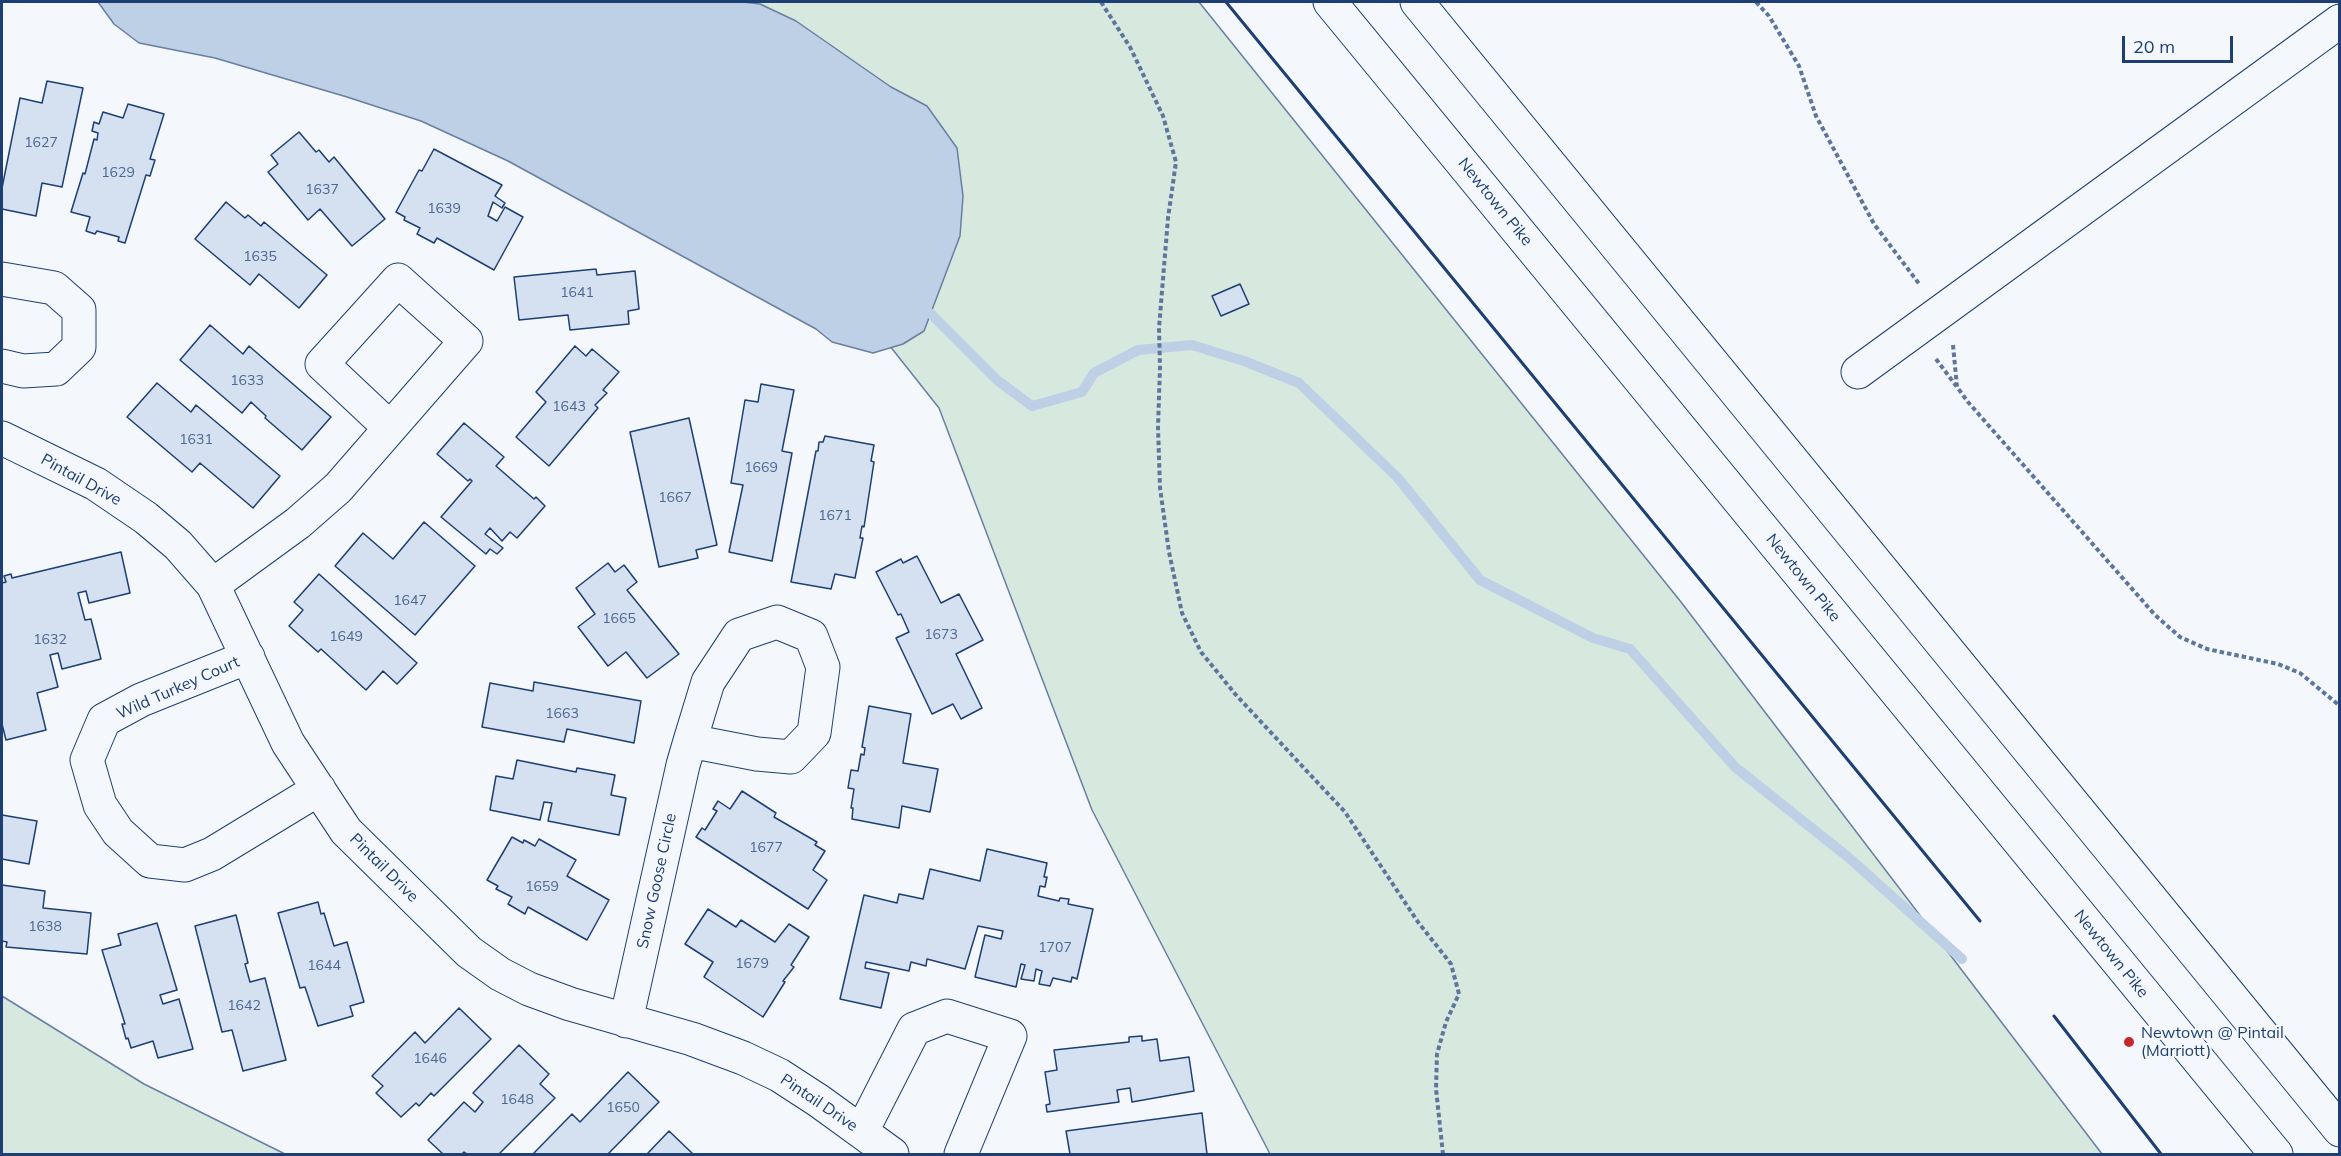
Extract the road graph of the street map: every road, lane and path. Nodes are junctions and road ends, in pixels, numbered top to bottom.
1 (1101, 2) edge
2 (1330, 2) edge
3 (1417, 2) edge
4 (1756, 2) edge
5 (2340, 21) edge
6 (2, 279) edge
7 (1939, 311) junction
8 (2, 366) edge
9 (1858, 372) dead end
10 (390, 428) dead end
11 (2, 438) edge
12 (213, 585) junction
13 (248, 657) junction
14 (2340, 706) edge
15 (690, 741) junction
16 (319, 789) junction
17 (627, 1021) junction
18 (2340, 1130) edge
19 (862, 1131) junction
20 (892, 1155) edge
21 (962, 1155) edge
22 (1443, 1155) edge
23 (2276, 1155) edge

1 - 22 path
2 - 23 main road, Newtown Pike
3 - 18 main road
4 - 7 path
5 - 7 main road
6 - 8 main road
7 - 9 main road
7 - 14 path
10 - 12 main road
11 - 12 main road, Pintail Drive
12 - 13 main road, Pintail Drive
13 - 16 main road, Pintail Drive
13 - 16 main road, Wild Turkey Court
15 - 15 main road, Snow Goose Circle
15 - 17 main road, Snow Goose Circle
16 - 17 main road, Pintail Drive
17 - 19 main road, Pintail Drive
19 - 20 main road, Pintail Drive
19 - 21 main road

